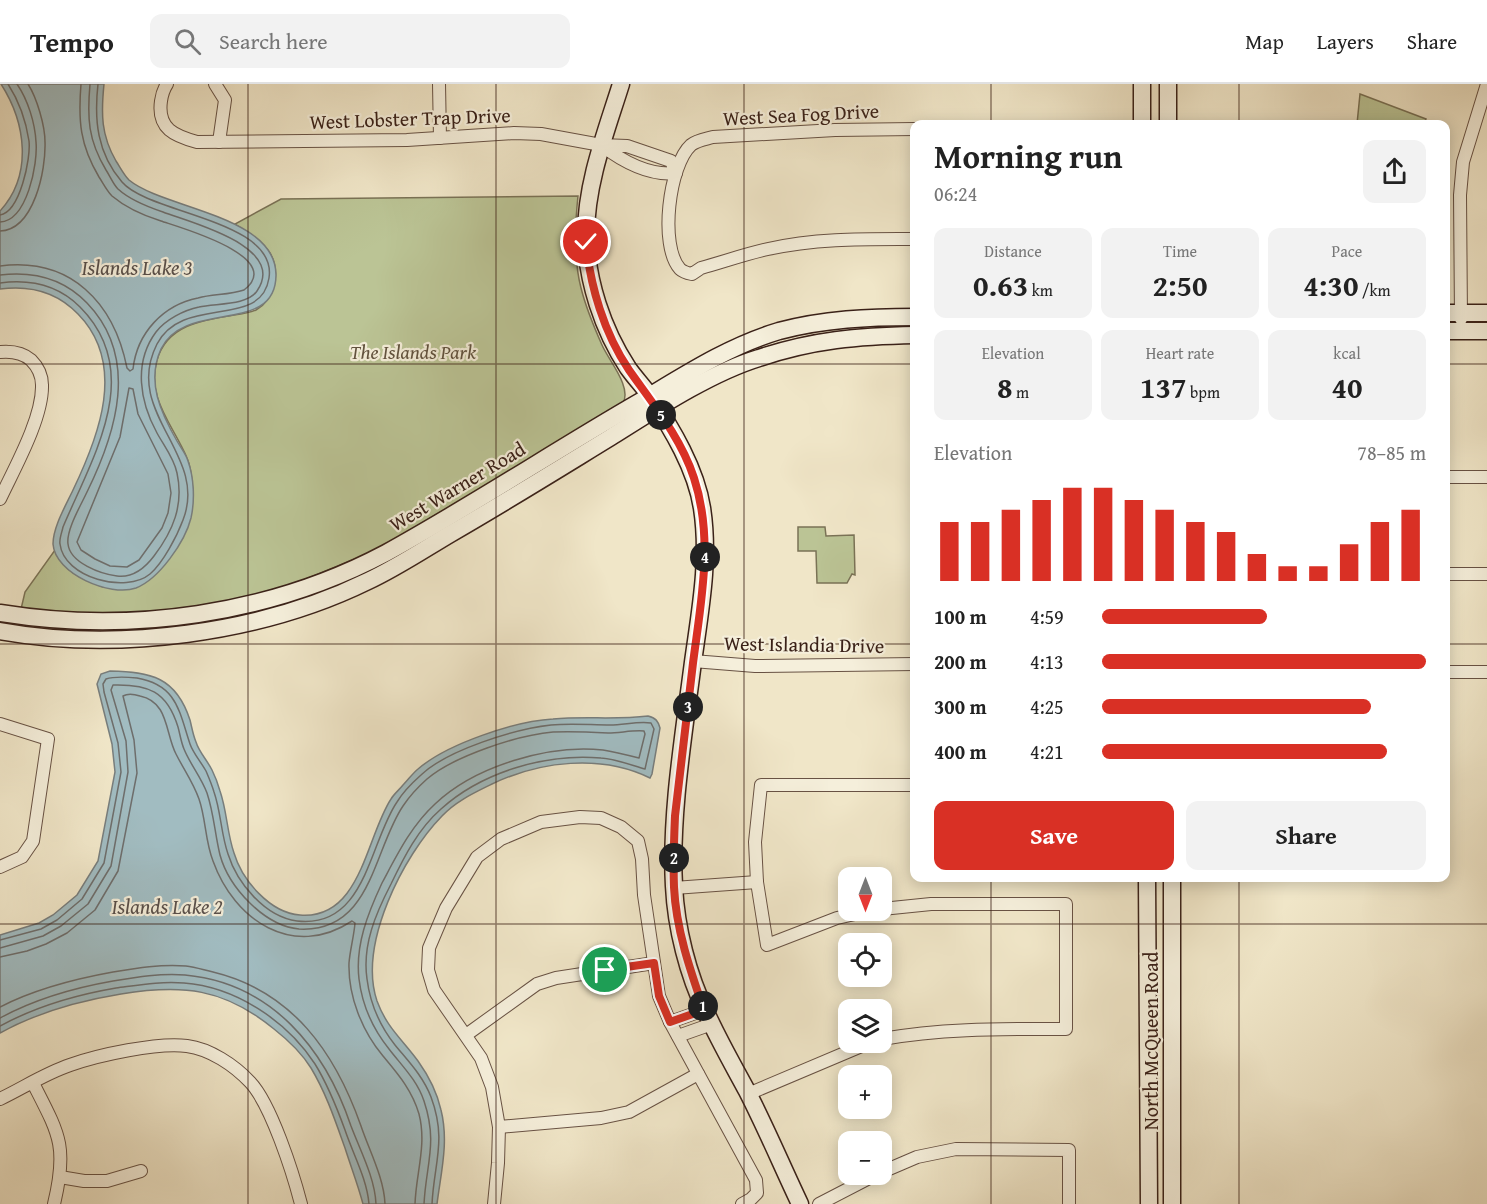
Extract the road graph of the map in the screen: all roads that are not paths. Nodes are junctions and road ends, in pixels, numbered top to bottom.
1 (168, 84) edge
2 (215, 84) edge
3 (439, 84) edge
4 (621, 84) edge
5 (1142, 84) edge
6 (1168, 84) edge
7 (1486, 84) edge
8 (1142, 120) edge
9 (1168, 120) edge
10 (910, 129) edge
11 (440, 138) junction
12 (219, 142) junction
13 (601, 145) junction
14 (676, 172) junction
15 (910, 239) edge
16 (1453, 313) edge
17 (1487, 313) edge
18 (869, 317) junction
19 (910, 317) edge
20 (1454, 331) edge
21 (1487, 331) edge
22 (910, 335) edge
23 (870, 336) junction
24 (0, 352) edge
25 (653, 403) junction
26 (1450, 476) edge
27 (1487, 477) edge
28 (0, 499) edge
29 (1450, 574) edge
30 (1487, 574) edge
31 (0, 613) edge
32 (0, 631) edge
33 (693, 661) junction
34 (910, 664) edge
35 (1450, 672) edge
36 (1487, 672) edge
37 (0, 724) edge
38 (910, 785) edge
39 (0, 867) edge
40 (757, 882) junction
41 (1147, 882) edge
42 (1172, 882) edge
43 (674, 888) junction
44 (892, 908) edge
45 (838, 918) edge
46 (654, 963) junction
47 (708, 1017) junction
48 (670, 1022) junction
49 (466, 1035) junction
50 (678, 1036) junction
51 (892, 1037) edge
52 (845, 1053) edge
53 (698, 1074) junction
54 (33, 1083) junction
55 (748, 1094) junction
56 (0, 1099) edge
57 (499, 1127) junction
58 (892, 1168) edge
59 (141, 1171) dead end
60 (60, 1177) junction
61 (856, 1185) edge
62 (54, 1204) edge
63 (301, 1204) edge
64 (494, 1204) edge
65 (742, 1204) edge
66 (800, 1204) edge
67 (819, 1204) edge
68 (1069, 1204) edge
69 (1149, 1204) edge
70 (1172, 1204) edge

1 - 12 street, West Lobster Trap Drive
2 - 12 street
3 - 11 street
4 - 13 main road
5 - 8 main road
6 - 9 main road
7 - 16 street
10 - 14 street, West Sea Fog Drive
11 - 12 street, West Lobster Trap Drive
11 - 13 street, West Lobster Trap Drive
13 - 14 street
13 - 25 main road
14 - 15 street
16 - 17 main road
16 - 20 street
18 - 19 main road, West Warner Road
18 - 23 main road
18 - 25 main road, West Warner Road
20 - 21 main road
22 - 23 main road, West Warner Road
23 - 25 main road, West Warner Road
24 - 28 street
25 - 31 main road, West Warner Road
25 - 32 main road, West Warner Road
25 - 33 main road
26 - 27 street
29 - 30 street
33 - 34 street, West Islandia Drive
33 - 43 main road
35 - 36 street
37 - 39 street
38 - 40 street
40 - 43 street
40 - 45 street
41 - 69 main road, North McQueen Road
42 - 70 main road, North McQueen Road
43 - 47 main road
44 - 51 street
46 - 48 street
46 - 49 street
46 - 49 street
47 - 48 street
47 - 50 street
47 - 55 main road
48 - 50 street
49 - 57 street
50 - 53 street
52 - 55 street
53 - 57 street
53 - 65 street
54 - 56 street
54 - 60 street
54 - 63 street
55 - 66 main road
57 - 64 street
58 - 68 street
59 - 60 street
60 - 62 street
61 - 67 street

